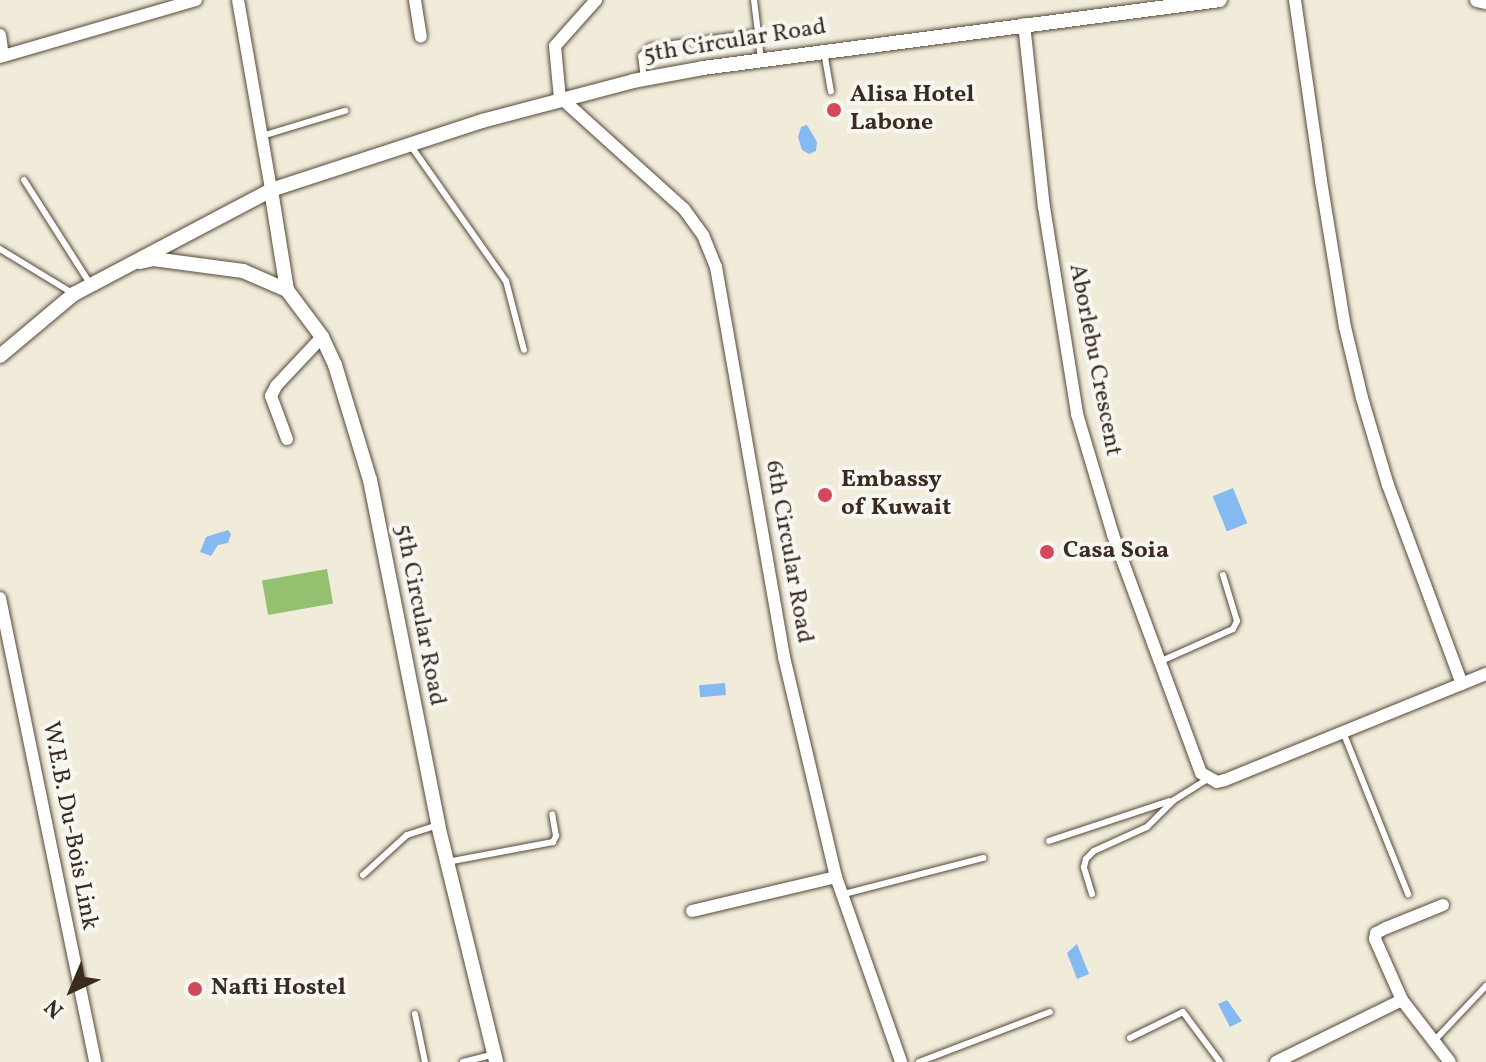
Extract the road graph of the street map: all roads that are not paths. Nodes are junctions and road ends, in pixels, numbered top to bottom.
1 (196, 0) edge
2 (238, 0) edge
3 (415, 0) edge
4 (596, 0) edge
5 (754, 0) edge
6 (1211, 0) edge
7 (1220, 0) edge
8 (1295, 0) edge
9 (1477, 0) edge
10 (1486, 2) edge
11 (1024, 24) junction
12 (758, 33) junction
13 (0, 35) edge
14 (421, 37) dead end
15 (823, 50) junction
16 (1, 57) edge
17 (761, 60) junction
18 (644, 79) junction
19 (831, 91) dead end
20 (560, 99) junction
21 (345, 111) dead end
22 (262, 136) junction
23 (410, 144) junction
24 (24, 180) dead end
25 (271, 190) junction
26 (0, 249) edge
27 (121, 267) junction
28 (91, 285) junction
29 (287, 290) junction
30 (74, 294) junction
31 (322, 337) junction
32 (524, 350) dead end
33 (0, 356) edge
34 (287, 439) dead end
35 (1223, 575) dead end
36 (0, 598) edge
37 (0, 661) edge
38 (1159, 662) junction
39 (15, 672) junction
40 (1486, 674) edge
41 (1462, 684) junction
42 (1343, 732) junction
43 (1208, 779) junction
44 (1174, 800) junction
45 (552, 814) dead end
46 (438, 825) junction
47 (1049, 841) dead end
48 (983, 858) dead end
49 (447, 862) junction
50 (363, 875) dead end
51 (836, 877) junction
52 (1092, 894) dead end
53 (1408, 894) dead end
54 (841, 895) junction
55 (1443, 905) dead end
56 (692, 911) dead end
57 (1486, 986) edge
58 (1402, 1000) junction
59 (1050, 1012) dead end
60 (415, 1014) dead end
61 (1130, 1038) dead end
62 (1433, 1042) junction
63 (495, 1058) edge
64 (95, 1062) edge
65 (425, 1062) edge
66 (463, 1062) edge
67 (901, 1062) edge
68 (919, 1062) edge
69 (1220, 1062) edge
70 (1276, 1062) edge
71 (1450, 1062) edge

1 - 16 street
2 - 22 street
3 - 14 street
4 - 20 street
5 - 12 lane
6 - 7 street, 5th Circular Road
6 - 11 street, 5th Circular Road
8 - 41 street
9 - 10 street
11 - 15 street, 5th Circular Road
11 - 38 street, Aborlebu Crescent
12 - 17 lane
12 - 18 lane
13 - 16 street
15 - 17 street, 5th Circular Road
15 - 19 lane
17 - 18 street, 5th Circular Road
18 - 20 street, 5th Circular Road
20 - 23 street, 5th Circular Road
20 - 51 street, 6th Circular Road
21 - 22 lane
22 - 25 street
23 - 25 street, 5th Circular Road
23 - 32 lane
24 - 28 lane
25 - 27 street, 5th Circular Road
25 - 29 street, 5th Circular Road
26 - 30 lane
27 - 28 street, 5th Circular Road
27 - 29 street
28 - 30 street, 5th Circular Road
29 - 31 street, 5th Circular Road
30 - 33 street, 5th Circular Road
31 - 34 street
31 - 46 street, 5th Circular Road
35 - 38 lane
36 - 39 street, W.E.B. Du-Bois Link
37 - 39 street
38 - 43 street, Aborlebu Crescent
39 - 64 street, W.E.B. Du-Bois Link
40 - 41 street
41 - 42 street
42 - 43 street
42 - 53 lane
43 - 44 lane
44 - 47 lane
44 - 52 lane
45 - 49 lane
46 - 49 street, 5th Circular Road
46 - 50 lane
48 - 54 lane
49 - 63 street, 5th Circular Road
51 - 54 street, 6th Circular Road
51 - 56 street
54 - 67 street, 6th Circular Road
55 - 58 street
57 - 62 lane
58 - 62 street
58 - 70 street
59 - 68 lane
60 - 65 lane
61 - 69 lane
62 - 71 street
63 - 66 lane

